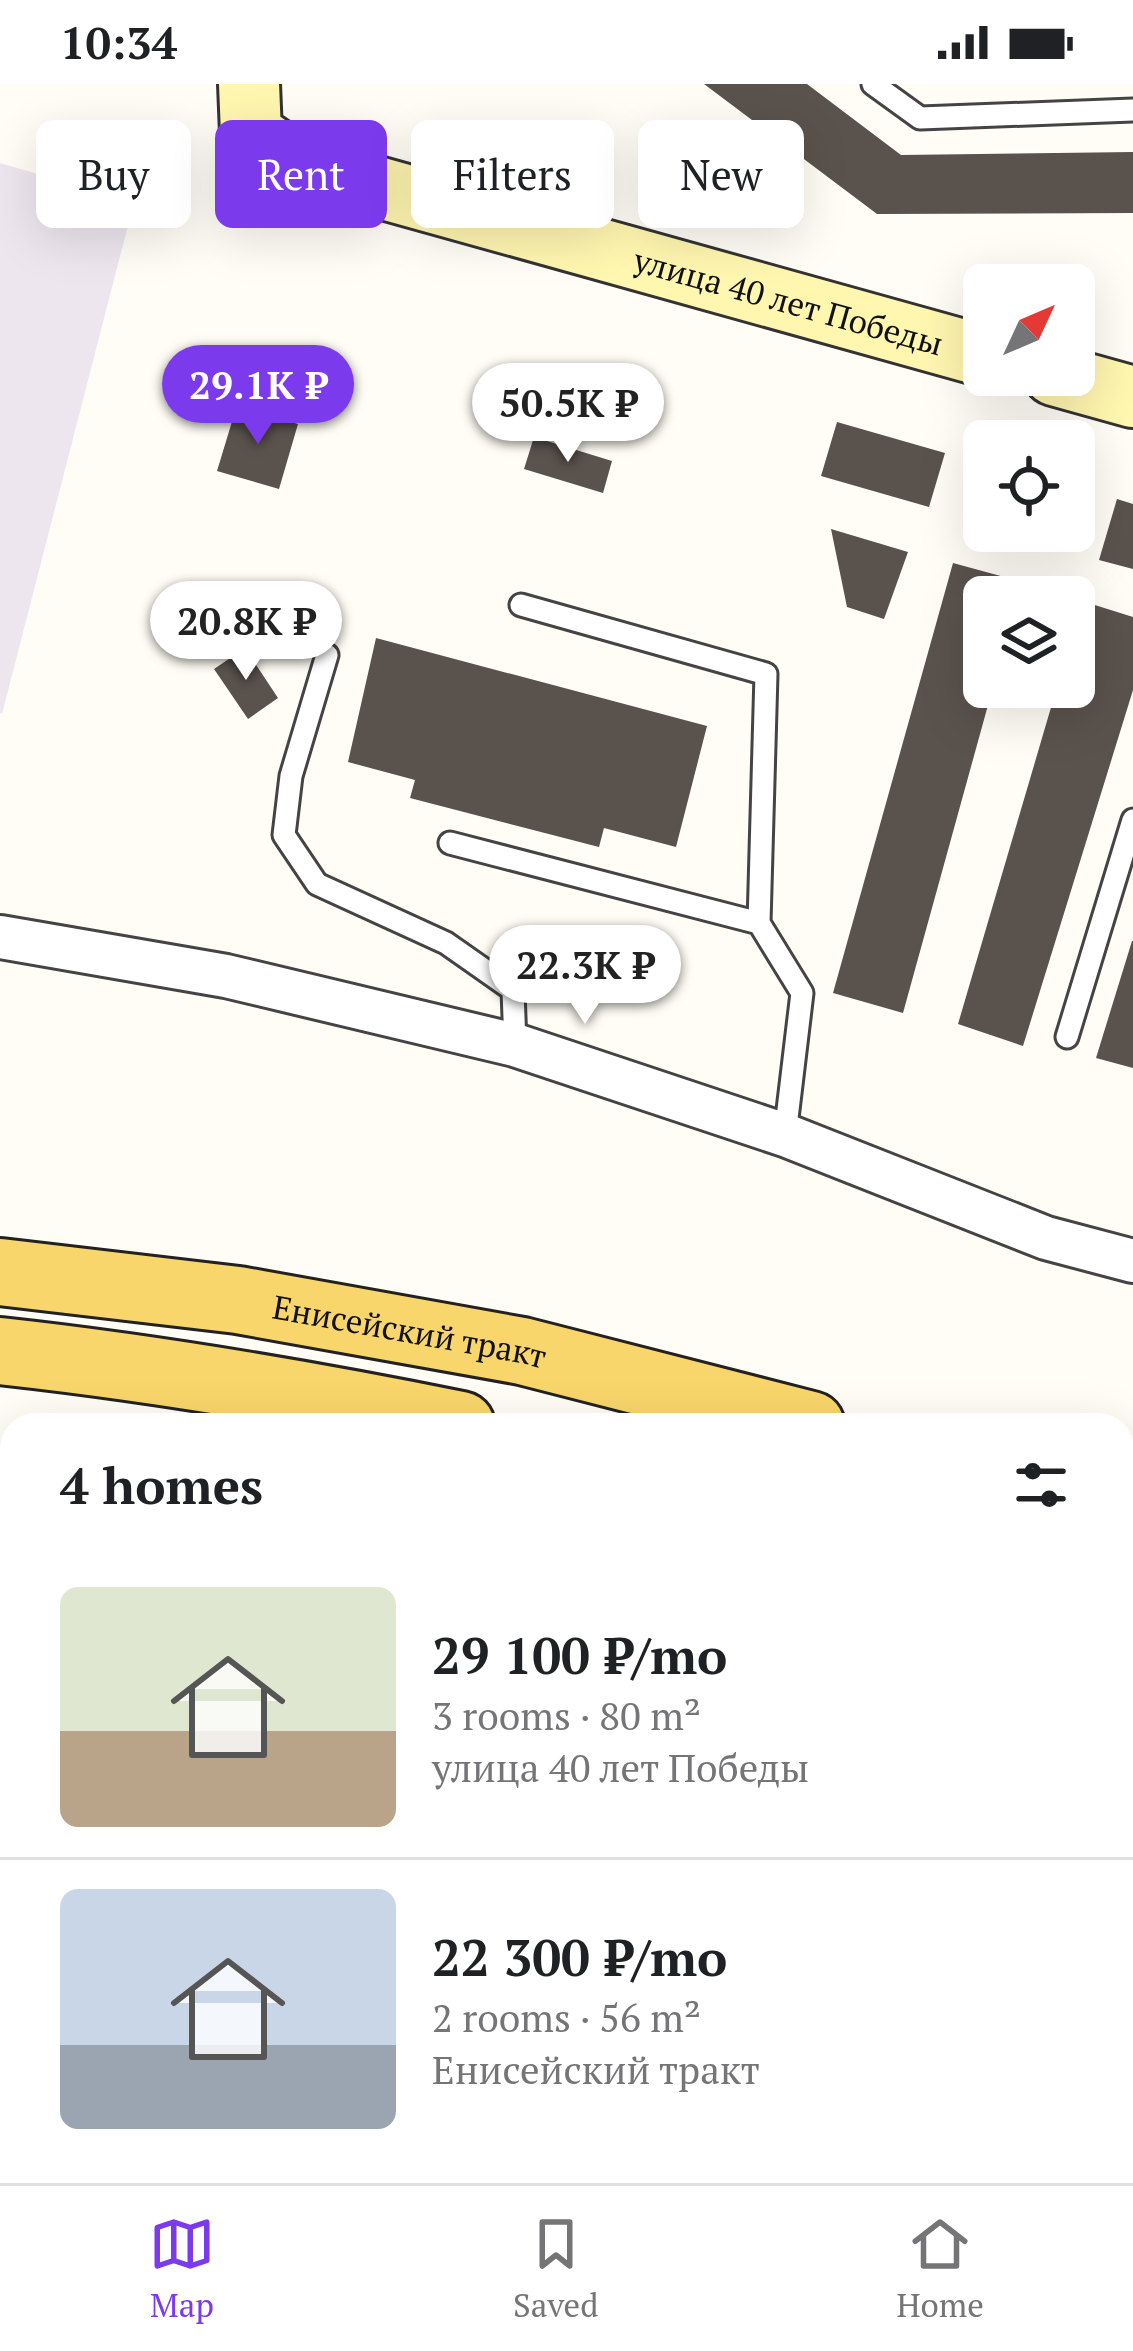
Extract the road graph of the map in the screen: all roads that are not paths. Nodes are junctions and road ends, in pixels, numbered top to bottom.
1 (872, 84) edge
2 (250, 108) edge
3 (1133, 110) edge
4 (963, 350) edge
5 (1095, 386) edge
6 (1133, 397) edge
7 (521, 605) dead end
8 (327, 656) dead end
9 (1133, 820) edge
10 (450, 843) dead end
11 (759, 923) junction
12 (0, 937) edge
13 (1067, 1037) dead end
14 (515, 1045) junction
15 (785, 1136) junction
16 (1133, 1261) edge
17 (0, 1272) edge
18 (0, 1351) edge
19 (403, 1413) edge
20 (764, 1413) edge

1 - 3 lane
2 - 4 street, улица 40 лет Победы
5 - 6 street
7 - 11 lane
8 - 14 lane
9 - 13 lane
10 - 11 lane
11 - 15 lane
12 - 14 street
14 - 15 street
15 - 16 street
17 - 20 main road, Енисейский тракт
18 - 19 main road

